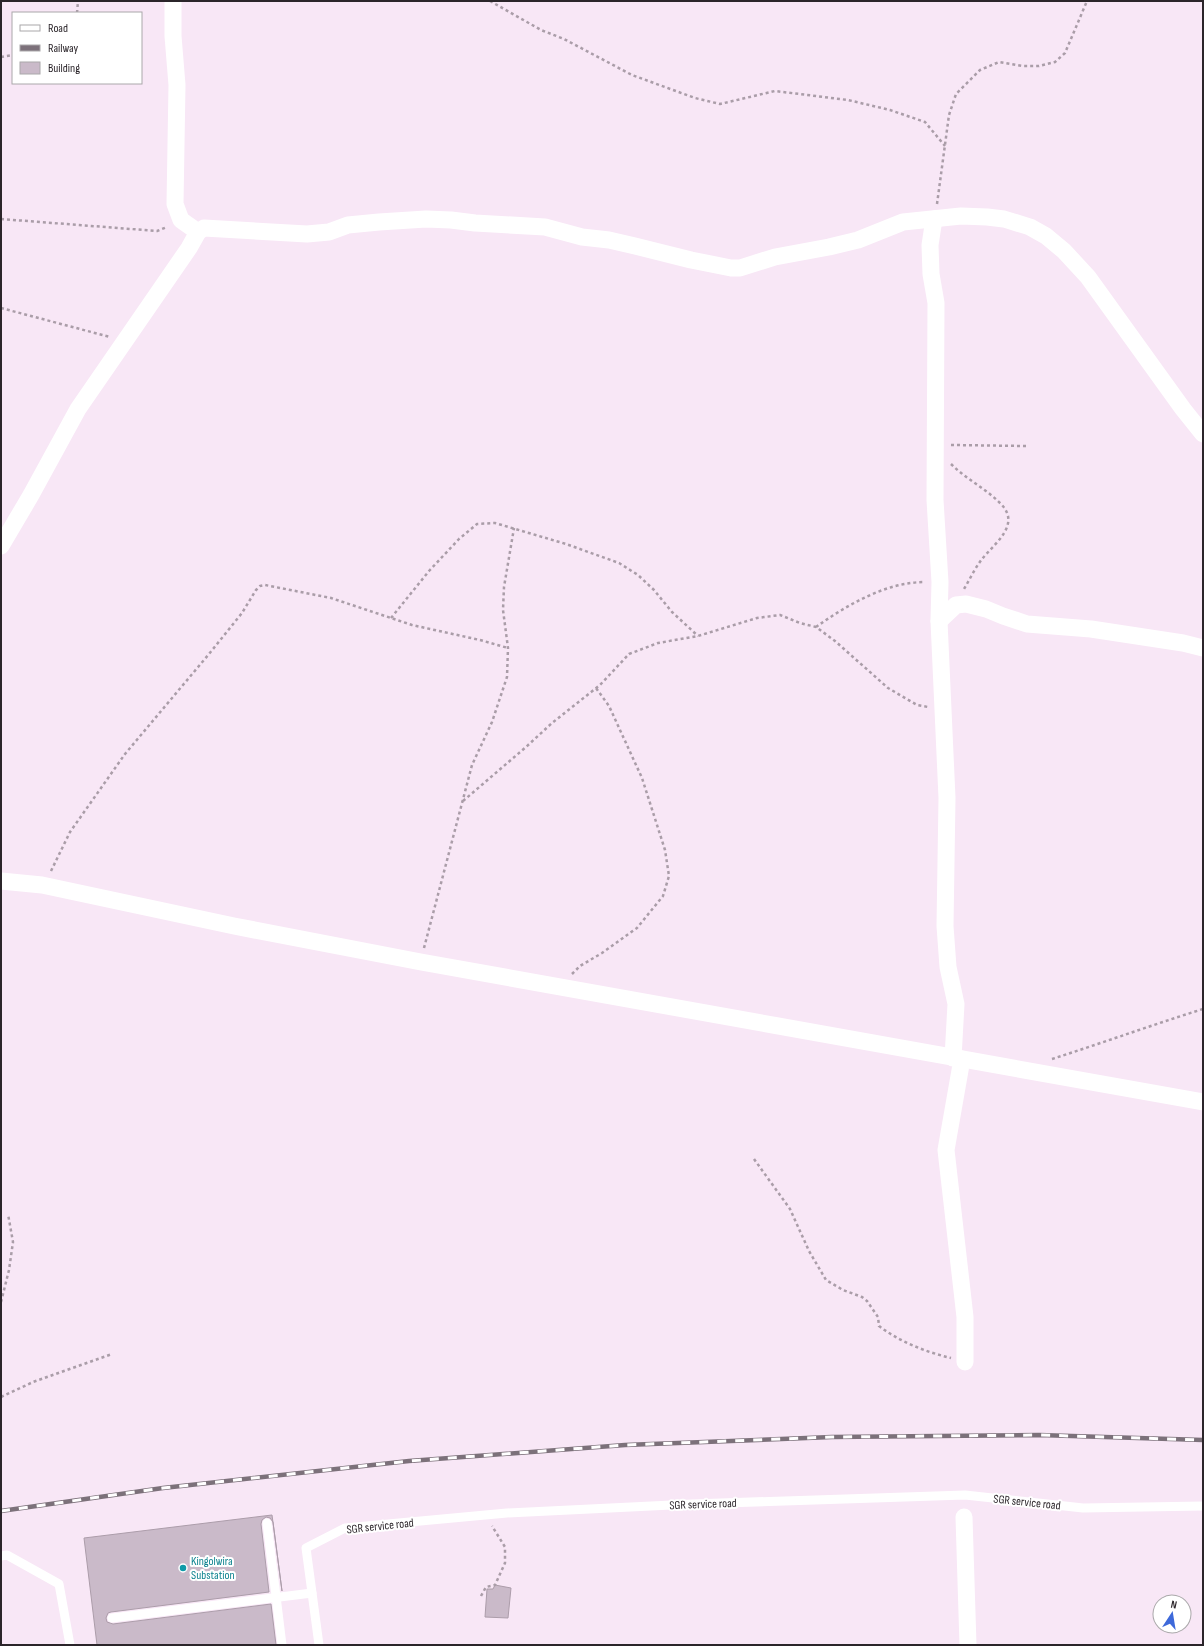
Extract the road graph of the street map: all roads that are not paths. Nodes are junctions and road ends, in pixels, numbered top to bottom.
1 (173, 1) edge
2 (934, 220) junction
3 (198, 232) junction
4 (1203, 434) edge
5 (1, 546) edge
6 (939, 621) junction
7 (1203, 647) edge
8 (1, 882) edge
9 (957, 1058) junction
10 (1203, 1102) edge
11 (965, 1362) road end
12 (1203, 1506) edge
13 (964, 1517) dead end
14 (266, 1523) dead end
15 (1, 1556) edge
16 (312, 1594) junction
17 (276, 1598) junction
18 (112, 1618) dead end
19 (70, 1645) edge
20 (282, 1645) edge
21 (319, 1645) edge
22 (968, 1645) edge

1 - 3 street
2 - 3 street
2 - 4 street
2 - 6 street
3 - 5 street
6 - 7 street
6 - 9 street
8 - 9 street
9 - 10 street
9 - 11 street
12 - 16 lane, SGR service road
13 - 22 street
14 - 17 lane
15 - 19 lane
16 - 17 lane
16 - 21 lane, SGR service road
17 - 18 lane
17 - 20 lane

